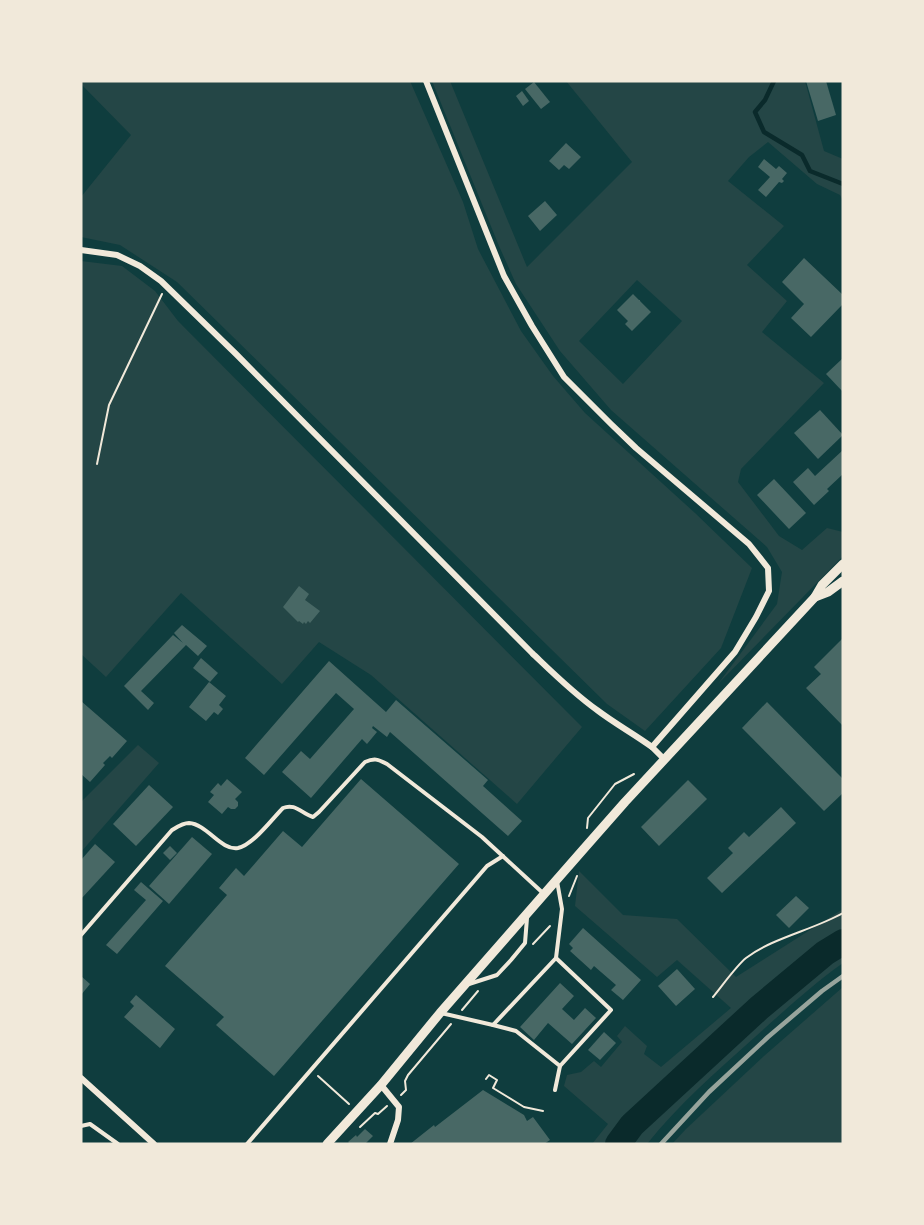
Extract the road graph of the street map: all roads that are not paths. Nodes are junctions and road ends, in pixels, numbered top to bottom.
1 (426, 81) edge
2 (81, 250) edge
3 (843, 564) edge
4 (843, 581) edge
5 (816, 597) junction
6 (652, 747) junction
7 (665, 760) junction
8 (503, 856) junction
9 (556, 880) junction
10 (545, 894) junction
11 (528, 914) junction
12 (81, 935) edge
13 (556, 958) junction
14 (465, 985) junction
15 (440, 1013) junction
16 (493, 1026) junction
17 (560, 1066) junction
18 (81, 1078) edge
19 (381, 1085) junction
20 (555, 1090) dead end
21 (81, 1126) edge
22 (118, 1144) edge
23 (154, 1144) edge
24 (247, 1144) edge
25 (327, 1144) edge
26 (390, 1144) edge

1 - 6 street
2 - 6 street
3 - 5 street
4 - 5 street
5 - 7 street
6 - 7 street
7 - 9 street
8 - 10 lane
8 - 12 lane
8 - 24 lane
9 - 10 street
9 - 13 lane
10 - 11 street
11 - 14 street
11 - 14 lane
13 - 16 lane
13 - 17 lane
14 - 15 street
15 - 16 lane
15 - 19 street
16 - 17 lane
17 - 20 lane
18 - 23 street
19 - 25 street
19 - 26 street
21 - 22 lane

